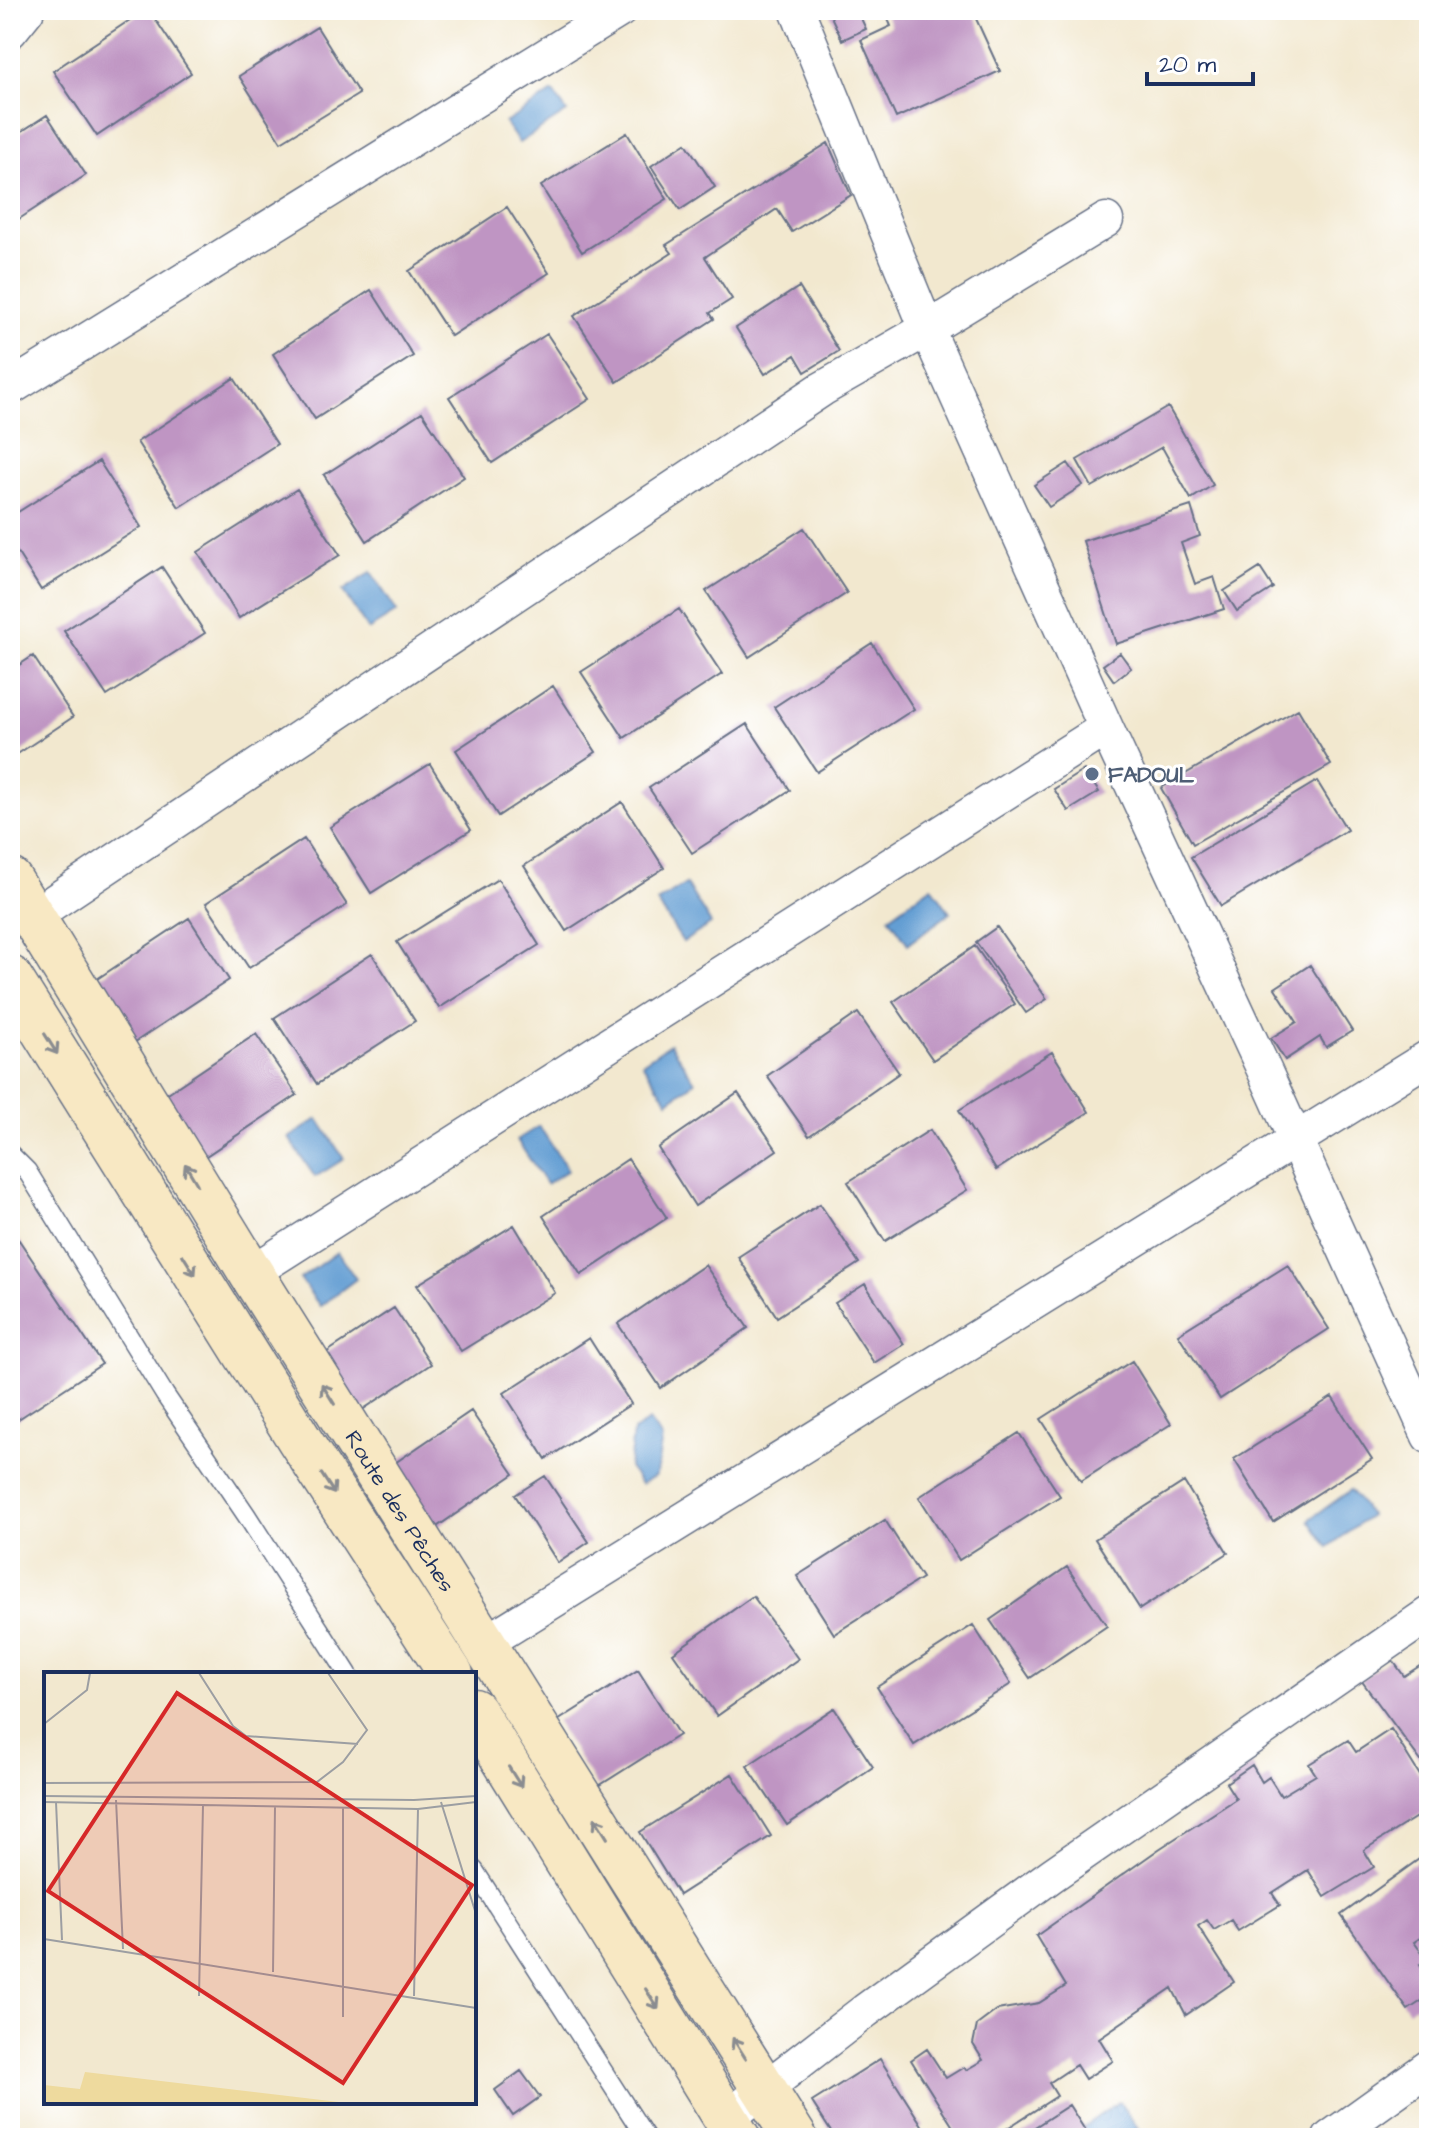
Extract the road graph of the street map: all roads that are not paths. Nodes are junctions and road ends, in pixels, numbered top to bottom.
1 (27, 10) edge
2 (620, 10) edge
3 (797, 10) edge
4 (10, 31) edge
5 (1106, 220) dead end
6 (927, 329) junction
7 (10, 388) edge
8 (1106, 728) junction
9 (10, 880) edge
10 (33, 916) junction
11 (10, 978) edge
12 (1429, 1057) edge
13 (1297, 1141) junction
14 (10, 1154) edge
15 (251, 1273) junction
16 (1429, 1436) edge
17 (1429, 1614) edge
18 (485, 1643) junction
19 (347, 1672) edge
20 (450, 1672) edge
21 (476, 1714) edge
22 (476, 1873) edge
23 (1429, 2067) edge
24 (764, 2089) junction
25 (732, 2128) edge
26 (646, 2138) edge
27 (795, 2138) edge
28 (1330, 2138) edge

1 - 4 street
2 - 7 street
3 - 6 street
5 - 6 street
6 - 8 street
6 - 10 street
8 - 13 street
8 - 15 street
9 - 10 main road, Route des Pêches
15 -> 10 main road, Route des Pêches
11 -> 20 main road, Route des Pêches
12 - 13 street
13 - 16 street
13 - 18 street
14 - 19 lane
18 -> 15 main road, Route des Pêches
17 - 24 street
24 -> 18 main road, Route des Pêches
21 -> 25 main road
22 - 26 lane
23 - 28 street
24 - 25 street
24 - 27 main road, Route des Pêches

